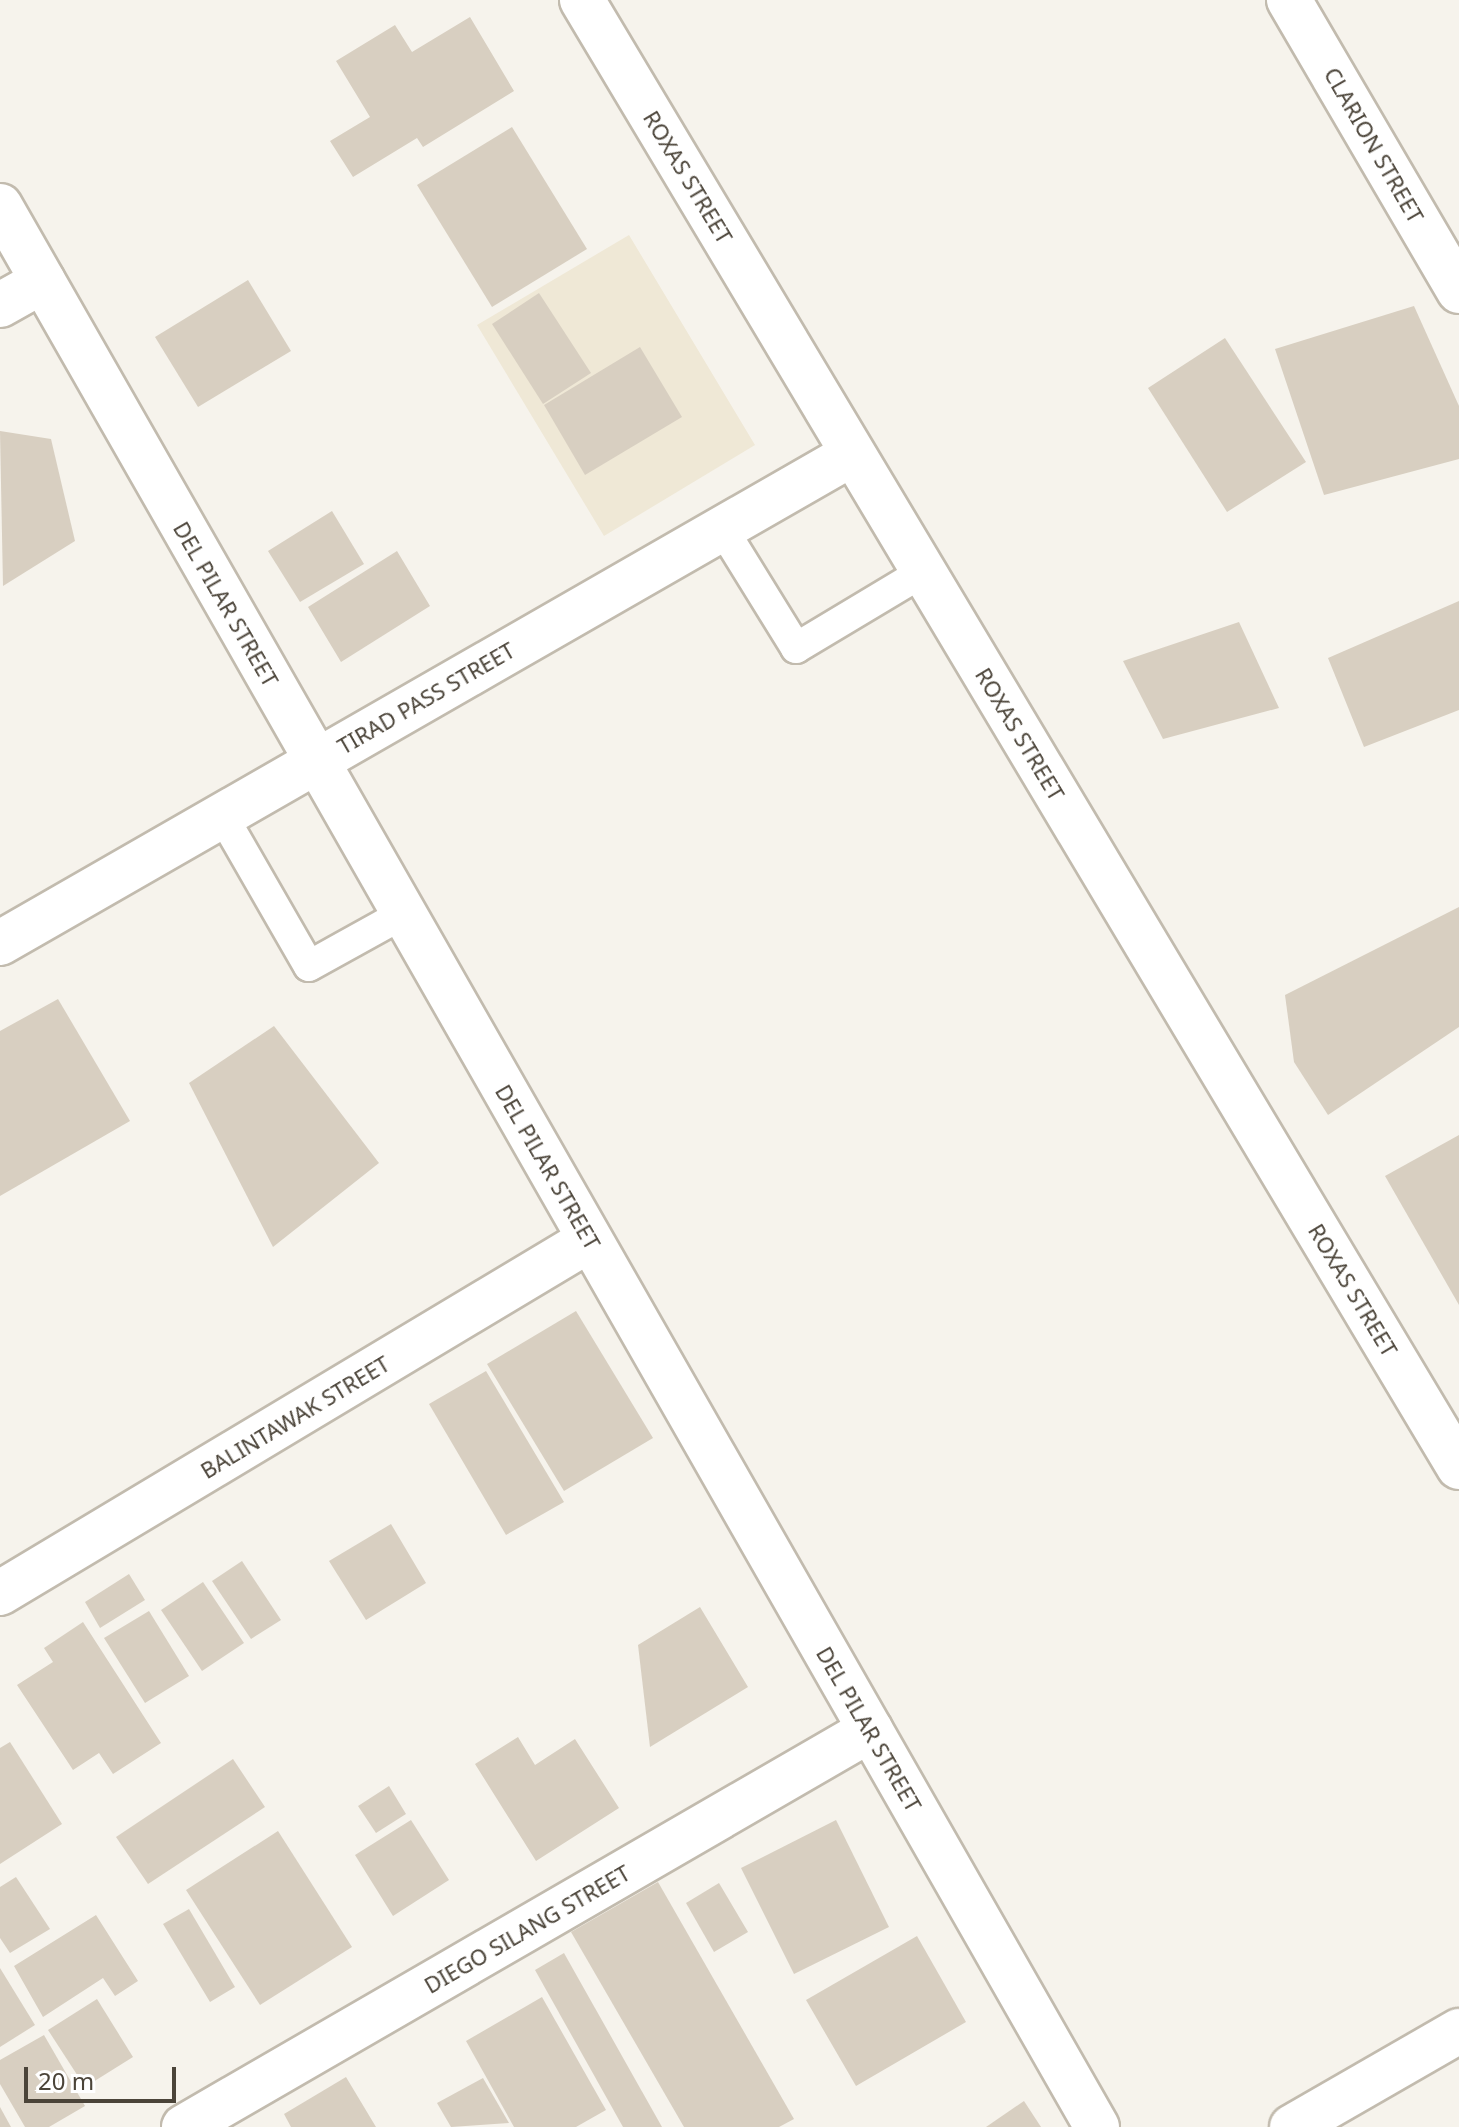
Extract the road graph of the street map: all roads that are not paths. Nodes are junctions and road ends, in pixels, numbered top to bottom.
1 (582, 0) edge
2 (1289, 0) edge
3 (0, 206) edge
4 (43, 281) junction
5 (1459, 291) edge
6 (0, 305) edge
7 (852, 454) junction
8 (722, 528) junction
9 (923, 572) junction
10 (316, 761) junction
11 (222, 815) junction
12 (403, 914) junction
13 (0, 943) edge
14 (589, 1240) junction
15 (1459, 1467) edge
16 (0, 1593) edge
17 (870, 1730) junction
18 (1459, 2031) edge
19 (184, 2127) edge
20 (1097, 2127) edge
21 (1292, 2127) edge

1 - 7 street, ROXAS STREET
2 - 5 street, CLARION STREET
3 - 4 street, DEL PILAR STREET
4 - 6 street
4 - 10 street, DEL PILAR STREET
7 - 8 street, TIRAD PASS STREET
7 - 9 street, ROXAS STREET
8 - 9 lane
8 - 10 street, TIRAD PASS STREET
9 - 15 street, ROXAS STREET
10 - 11 street, TIRAD PASS STREET
10 - 12 street, DEL PILAR STREET
11 - 12 lane
11 - 13 street, TIRAD PASS STREET
12 - 14 street, DEL PILAR STREET
14 - 16 street, BALINTAWAK STREET
14 - 17 street, DEL PILAR STREET
17 - 19 street, DIEGO SILANG STREET
17 - 20 street, DEL PILAR STREET
18 - 21 street

